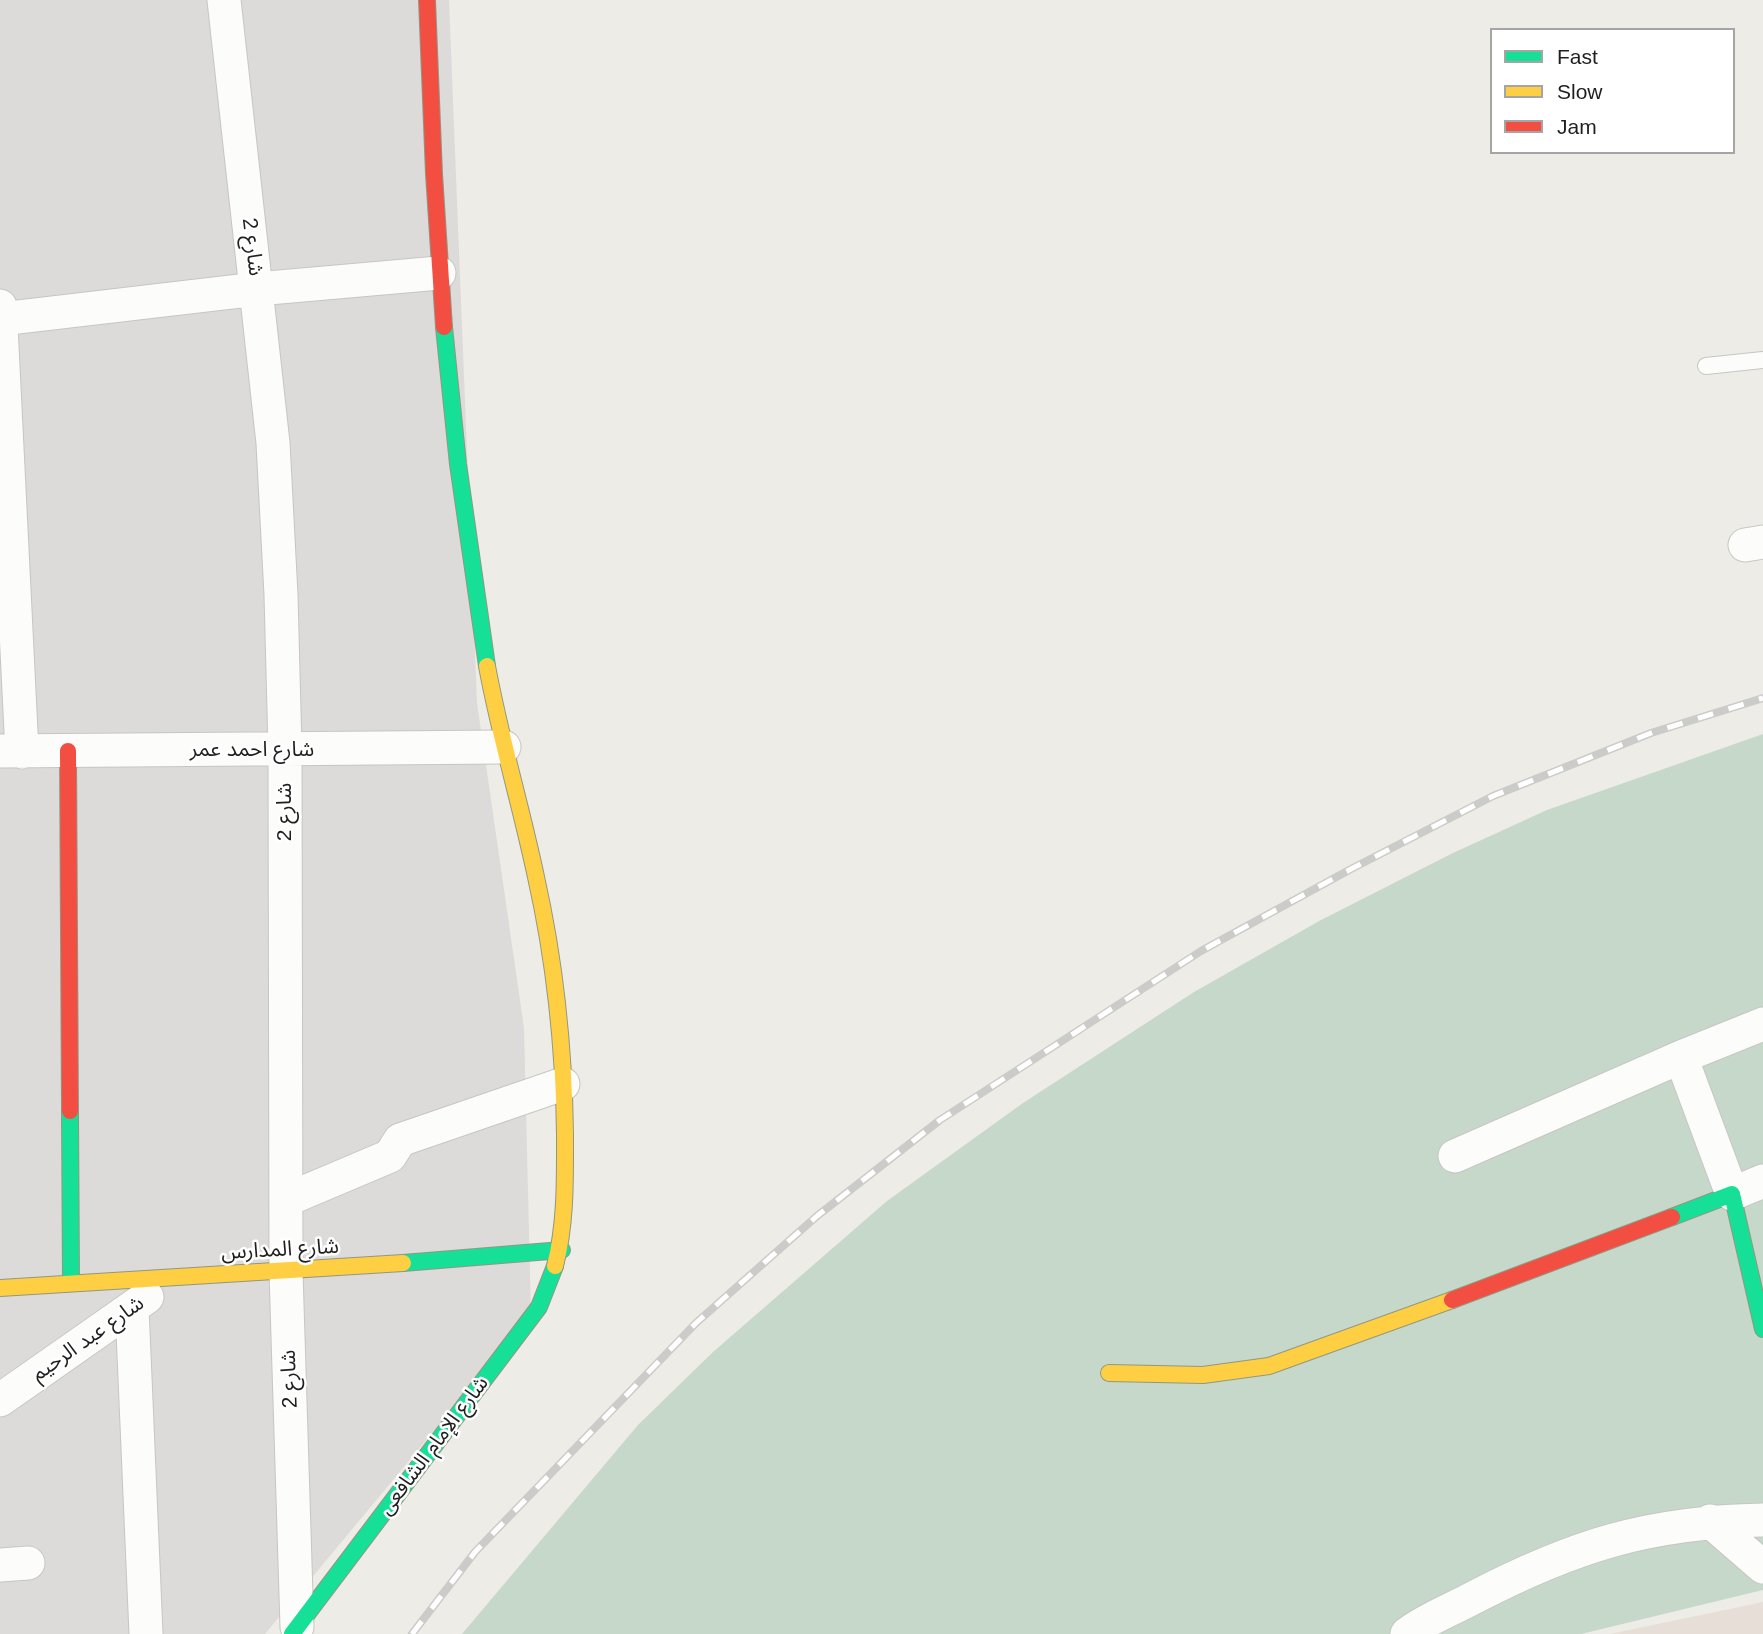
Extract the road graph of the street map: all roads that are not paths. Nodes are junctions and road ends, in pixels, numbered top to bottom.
1 (224, 0) edge
2 (427, 0) edge
3 (439, 273) junction
4 (257, 289) junction
5 (0, 315) edge
6 (1763, 360) edge
7 (1706, 366) dead end
8 (503, 747) junction
9 (285, 750) junction
10 (68, 751) junction
11 (11, 752) edge
12 (1763, 1024) edge
13 (1681, 1057) junction
14 (563, 1084) junction
15 (1455, 1156) dead end
16 (1763, 1181) edge
17 (1732, 1194) junction
18 (286, 1199) junction
19 (562, 1250) junction
20 (286, 1272) junction
21 (176, 1276) junction
22 (71, 1282) junction
23 (0, 1288) edge
24 (132, 1308) junction
25 (1763, 1329) edge
26 (1109, 1373) dead end
27 (0, 1400) edge
28 (1763, 1520) edge
29 (1710, 1521) junction
30 (1763, 1567) edge
31 (295, 1631) edge
32 (146, 1634) edge
33 (1407, 1634) edge

1 - 4 street, شارع 2
2 - 3 street, شارع الإمام الشافعى
3 - 4 street
3 - 8 street, شارع الإمام الشافعى
4 - 5 street
4 - 9 street, شارع 2
5 - 11 street
6 - 7 lane
8 - 9 street, شارع احمد عمر
8 - 14 street, شارع الإمام الشافعى
9 - 10 street, شارع احمد عمر
9 - 18 street, شارع 2
10 - 11 street, شارع احمد عمر
10 - 22 street
12 - 13 street
13 - 15 street
13 - 17 street
14 - 18 street
14 - 19 street, شارع الإمام الشافعى
16 - 17 street
17 - 25 street
17 - 26 street
18 - 20 street, شارع 2
19 - 20 street, شارع المدارس
19 - 31 street, شارع الإمام الشافعى
20 - 21 street, شارع المدارس
20 - 31 street, شارع 2
21 - 22 street, شارع المدارس
21 - 24 street, شارع عبد الرحيم
22 - 23 street, شارع المدارس
24 - 27 street, شارع عبد الرحيم
24 - 32 street
28 - 29 street
29 - 30 street
29 - 33 street

